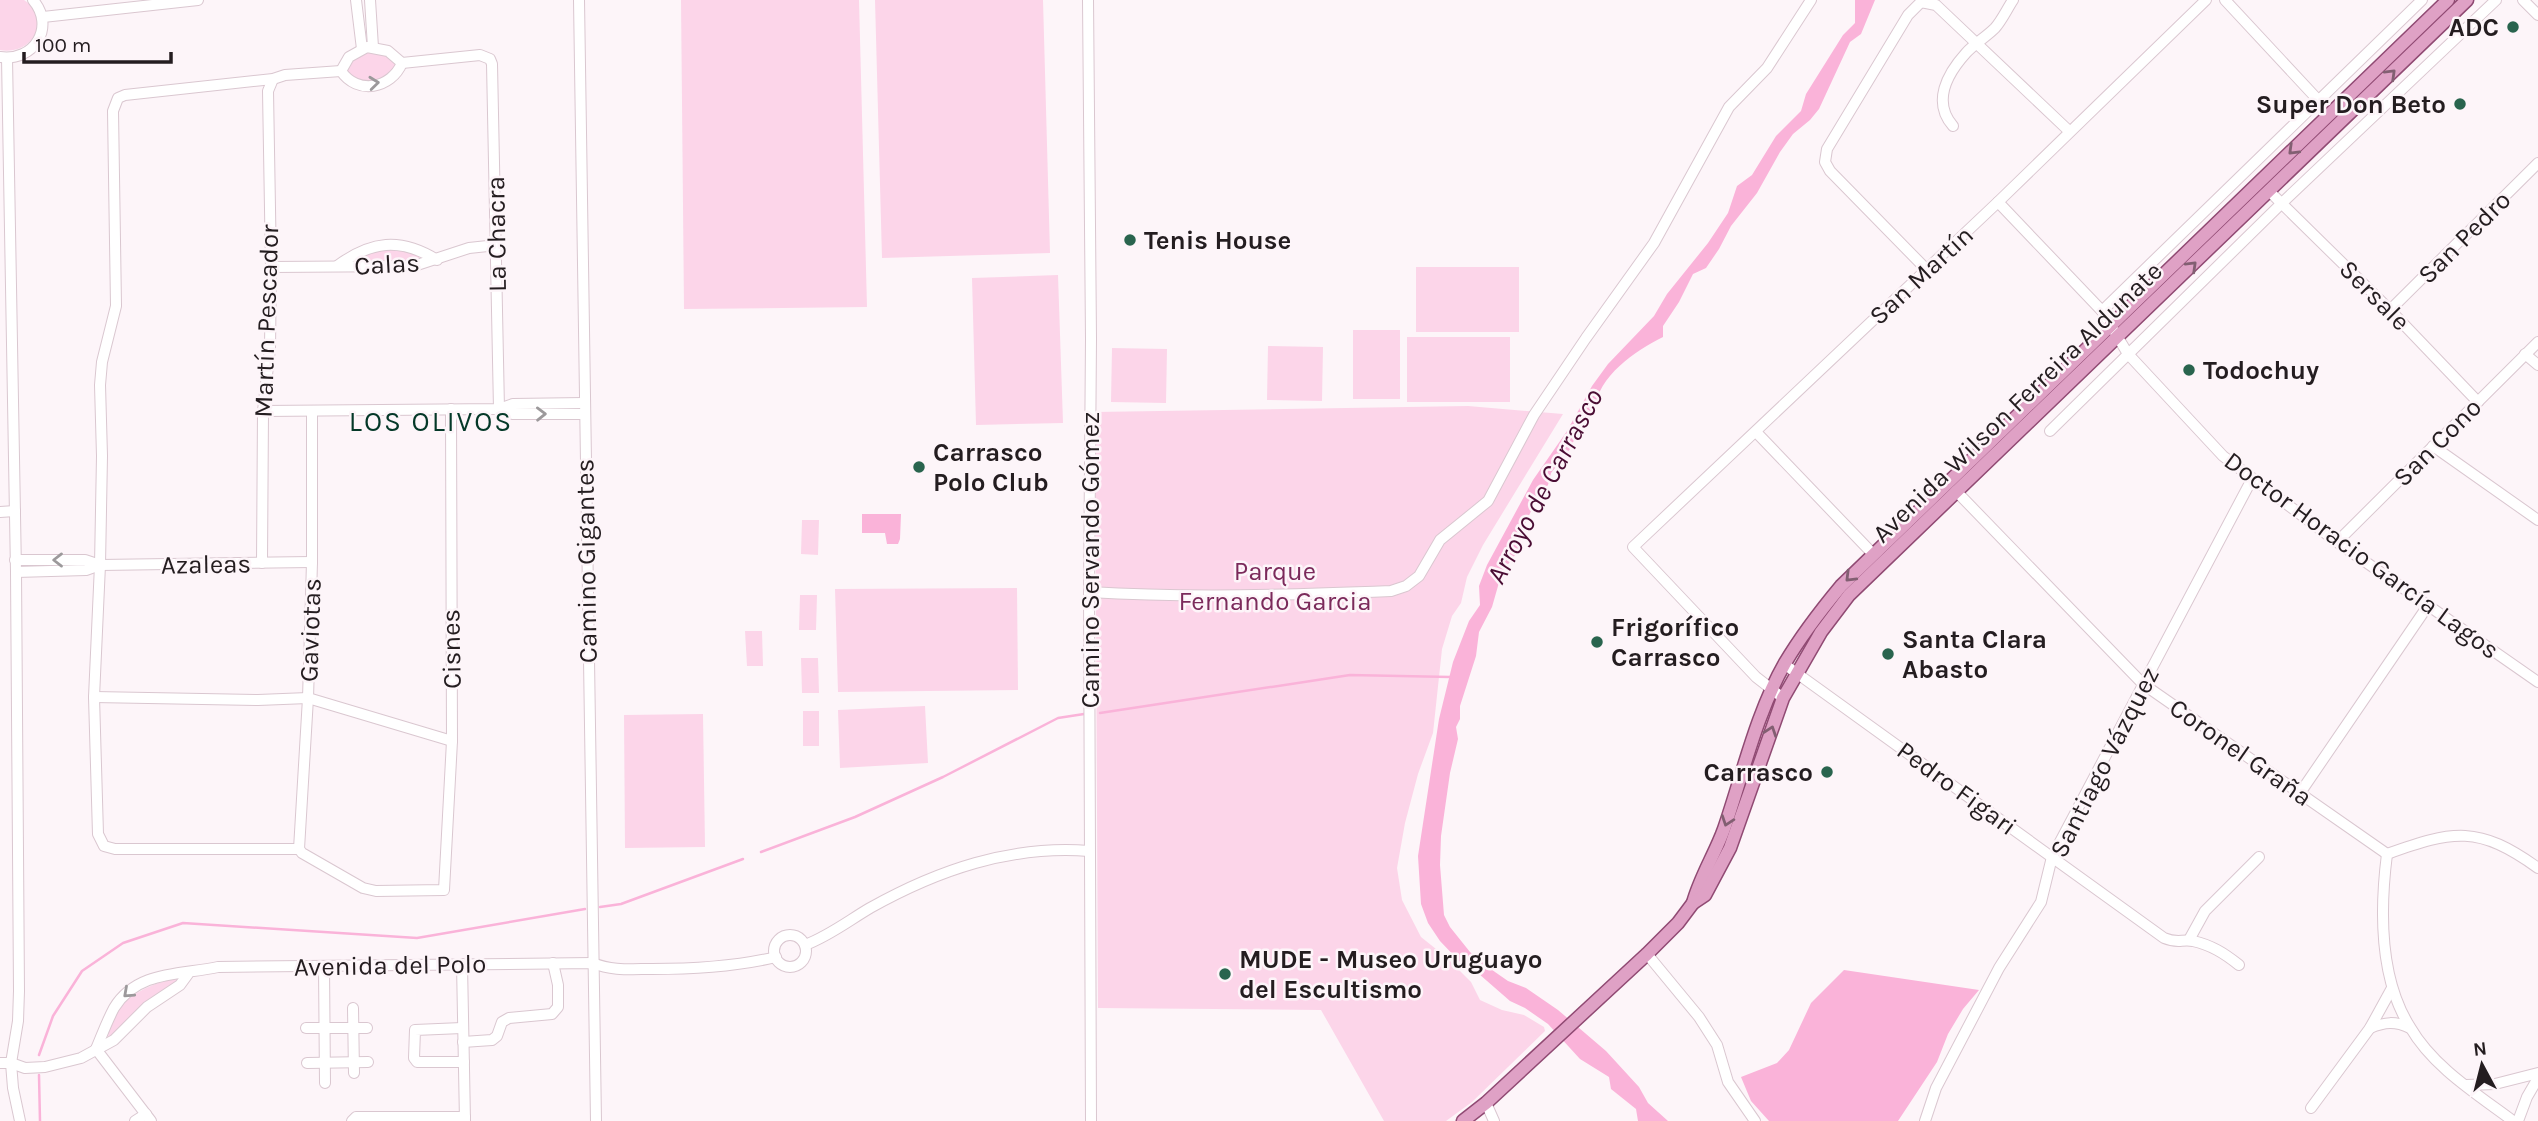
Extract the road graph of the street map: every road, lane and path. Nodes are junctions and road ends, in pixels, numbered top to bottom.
1 (33, 0) edge
2 (198, 0) edge
3 (356, 0) edge
4 (370, 0) edge
5 (579, 0) edge
6 (1088, 0) edge
7 (1811, 0) edge
8 (2013, 0) edge
9 (2206, 0) edge
10 (2225, 0) edge
11 (2422, 0) edge
12 (2448, 0) edge
13 (2466, 0) edge
14 (2496, 0) edge
15 (2523, 0) edge
16 (134, 4) edge
17 (2538, 16) edge
18 (43, 17) junction
19 (1978, 44) junction
20 (368, 48) junction
21 (4, 58) edge
22 (402, 63) junction
23 (341, 71) junction
24 (273, 79) junction
25 (2319, 101) junction
26 (1953, 126) dead end
27 (2069, 131) junction
28 (2538, 163) edge
29 (2269, 191) junction
30 (1998, 202) junction
31 (2282, 203) junction
32 (496, 245) junction
33 (437, 260) junction
34 (271, 267) junction
35 (337, 267) junction
36 (1927, 270) junction
37 (2390, 310) junction
38 (2102, 311) junction
39 (2115, 332) junction
40 (2538, 342) edge
41 (2129, 354) junction
42 (2525, 354) junction
43 (2538, 365) edge
44 (2478, 402) junction
45 (584, 408) junction
46 (451, 409) junction
47 (499, 409) junction
48 (263, 411) junction
49 (312, 411) junction
50 (2050, 431) dead end
51 (1756, 432) junction
52 (2433, 446) junction
53 (2252, 479) junction
54 (1956, 491) junction
55 (15, 511) junction
56 (0, 512) edge
57 (2538, 520) edge
58 (2336, 542) junction
59 (1873, 554) junction
60 (15, 560) junction
61 (313, 562) junction
62 (262, 563) junction
63 (100, 565) junction
64 (16, 572) junction
65 (1089, 592) junction
66 (2427, 607) junction
67 (1784, 664) junction
68 (1797, 672) junction
69 (2538, 682) edge
70 (2143, 684) junction
71 (1778, 694) junction
72 (94, 697) junction
73 (308, 698) junction
74 (452, 741) junction
75 (2300, 793) junction
76 (299, 849) junction
77 (1089, 851) junction
78 (2388, 853) junction
79 (2052, 857) junction
80 (2259, 857) dead end
81 (2538, 868) edge
82 (2189, 940) junction
83 (805, 945) junction
84 (1647, 954) junction
85 (776, 957) junction
86 (553, 963) junction
87 (593, 963) junction
88 (462, 964) junction
89 (2239, 965) dead end
90 (324, 967) junction
91 (188, 974) junction
92 (2392, 988) junction
93 (353, 1008) dead end
94 (306, 1028) dead end
95 (324, 1028) junction
96 (353, 1028) junction
97 (367, 1028) dead end
98 (463, 1028) junction
99 (2370, 1028) junction
100 (2410, 1028) junction
101 (463, 1042) junction
102 (96, 1049) junction
103 (368, 1062) dead end
104 (464, 1062) junction
105 (5, 1063) edge
106 (307, 1063) dead end
107 (324, 1063) junction
108 (25, 1068) junction
109 (354, 1068) junction
110 (2538, 1075) edge
111 (6, 1076) edge
112 (325, 1083) dead end
113 (2466, 1085) junction
114 (1486, 1102) junction
115 (2311, 1108) dead end
116 (149, 1117) edge
117 (465, 1119) edge
118 (20, 1121) edge
119 (135, 1121) edge
120 (352, 1121) edge
121 (596, 1121) edge
122 (1091, 1121) edge
123 (1463, 1121) edge
124 (1494, 1121) edge
125 (1755, 1121) edge
126 (1925, 1121) edge
127 (2515, 1121) edge

1 - 18 street
2 - 16 street
3 - 20 street
4 - 20 street
5 - 45 street, Camino Gigantes
6 - 65 street, Camino Servando Gómez
7 - 65 street
8 - 19 street
9 - 27 street, San Martín
10 - 25 street
11 - 25 street, Avenida Wilson Ferreira Aldunate
12 -> 39 main road, Avenida Wilson Ferreira Aldunate
29 -> 13 main road, Avenida Wilson Ferreira Aldunate
14 - 31 street, Avenida Wilson Ferreira Aldunate
15 - 17 street
16 - 18 street
18 - 21 street
19 - 26 street
19 - 27 street
19 - 36 street
20 - 22 street
20 - 23 street
21 - 55 street
23 -> 22 street
22 - 32 street, La Chacra
23 - 24 street
24 - 34 street, Martín Pescador
24 - 63 street
25 - 38 street, Avenida Wilson Ferreira Aldunate
27 - 30 street, San Martín
28 - 37 street, San Pedro
29 - 31 street, Sersale
39 -> 29 main road, Avenida Wilson Ferreira Aldunate
30 - 36 street, San Martín
30 - 38 street, Doctor Horacio García Lagos
31 - 37 street, Sersale
31 - 41 street, Avenida Wilson Ferreira Aldunate
32 - 33 street, Calas
32 - 47 street, La Chacra
33 - 35 street, Calas
33 - 35 street, Calas
34 - 35 street, Calas
34 - 48 street, Martín Pescador
36 - 51 street, San Martín
37 - 44 street, Sersale
38 - 39 street, Doctor Horacio García Lagos
39 - 41 street, Doctor Horacio García Lagos
39 - 54 main road, Avenida Wilson Ferreira Aldunate
39 - 59 main road, Avenida Wilson Ferreira Aldunate
40 - 42 street, San Cono
41 - 50 street, Avenida Wilson Ferreira Aldunate
41 - 53 street, Doctor Horacio García Lagos
42 - 43 street
42 - 44 street, San Cono
44 - 52 street, San Cono
45 - 47 street
45 - 87 street, Camino Gigantes
46 - 47 street
46 - 49 street
46 - 74 street, Cisnes
48 - 49 street
48 - 62 street, Martín Pescador
49 - 61 street, Gaviotas
51 - 59 street
51 - 71 street, San Martín
52 - 57 street
52 - 58 street, San Cono
53 - 58 street, Doctor Horacio García Lagos
53 - 70 street, Santiago Vázquez
54 - 68 main road, Avenida Wilson Ferreira Aldunate
54 - 70 street, Coronel Graña
55 - 56 street
55 - 60 street
58 - 66 street, Doctor Horacio García Lagos
59 -> 67 main road, Avenida Wilson Ferreira Aldunate
63 -> 60 street, Azaleas
60 - 64 street
61 - 62 street, Azaleas
61 - 73 street, Gaviotas
62 - 63 street, Azaleas
63 - 64 street, Azaleas
63 - 72 street
64 - 105 street
65 - 77 street, Camino Servando Gómez
66 - 69 street, Doctor Horacio García Lagos
66 - 75 street
67 - 68 street, Pedro Figari
67 - 71 main road, Avenida Wilson Ferreira Aldunate
68 - 71 main road, Avenida Wilson Ferreira Aldunate
68 - 79 street, Pedro Figari
70 - 75 street, Coronel Graña
70 - 79 street, Santiago Vázquez
71 - 84 main road, Avenida Wilson Ferreira Aldunate
72 - 73 street
72 - 76 street
73 - 74 street
73 - 76 street, Gaviotas
74 - 76 street, Cisnes
75 - 78 street, Coronel Graña
77 - 83 street
77 - 122 street, Camino Servando Gómez
78 - 81 street
78 - 92 street
79 - 82 street, Pedro Figari
79 - 126 street, Santiago Vázquez
80 - 82 street
82 - 89 street, Pedro Figari
83 - 85 street
83 - 85 street
84 - 114 main road, Avenida Wilson Ferreira Aldunate
84 - 125 street
85 - 87 street, Avenida del Polo
86 - 87 street, Avenida del Polo
86 - 88 street, Avenida del Polo
86 - 101 street
87 - 121 street, Camino Gigantes
88 - 90 street, Avenida del Polo
88 - 98 street
90 - 91 street, Avenida del Polo
90 - 95 street
91 - 102 street, Avenida del Polo
91 -> 102 street, Avenida del Polo
92 - 99 street
92 - 100 street
93 - 96 street
94 - 95 street
95 - 96 street
95 - 107 street
96 - 97 street
96 - 109 street
98 - 101 street
98 - 104 street
99 - 100 street
99 - 115 street
100 - 113 street
101 - 104 street
102 - 108 street, Avenida del Polo
102 - 116 street
103 - 109 street
104 - 117 street
105 - 108 street, Avenida del Polo
105 - 111 street
106 - 107 street
107 - 109 street
107 - 112 street
108 - 111 street, Avenida del Polo
110 - 113 street
110 - 127 street
111 - 118 street
113 - 127 street
114 - 123 main road, Avenida Wilson Ferreira Aldunate
114 - 124 street
116 - 119 street
117 - 120 street

